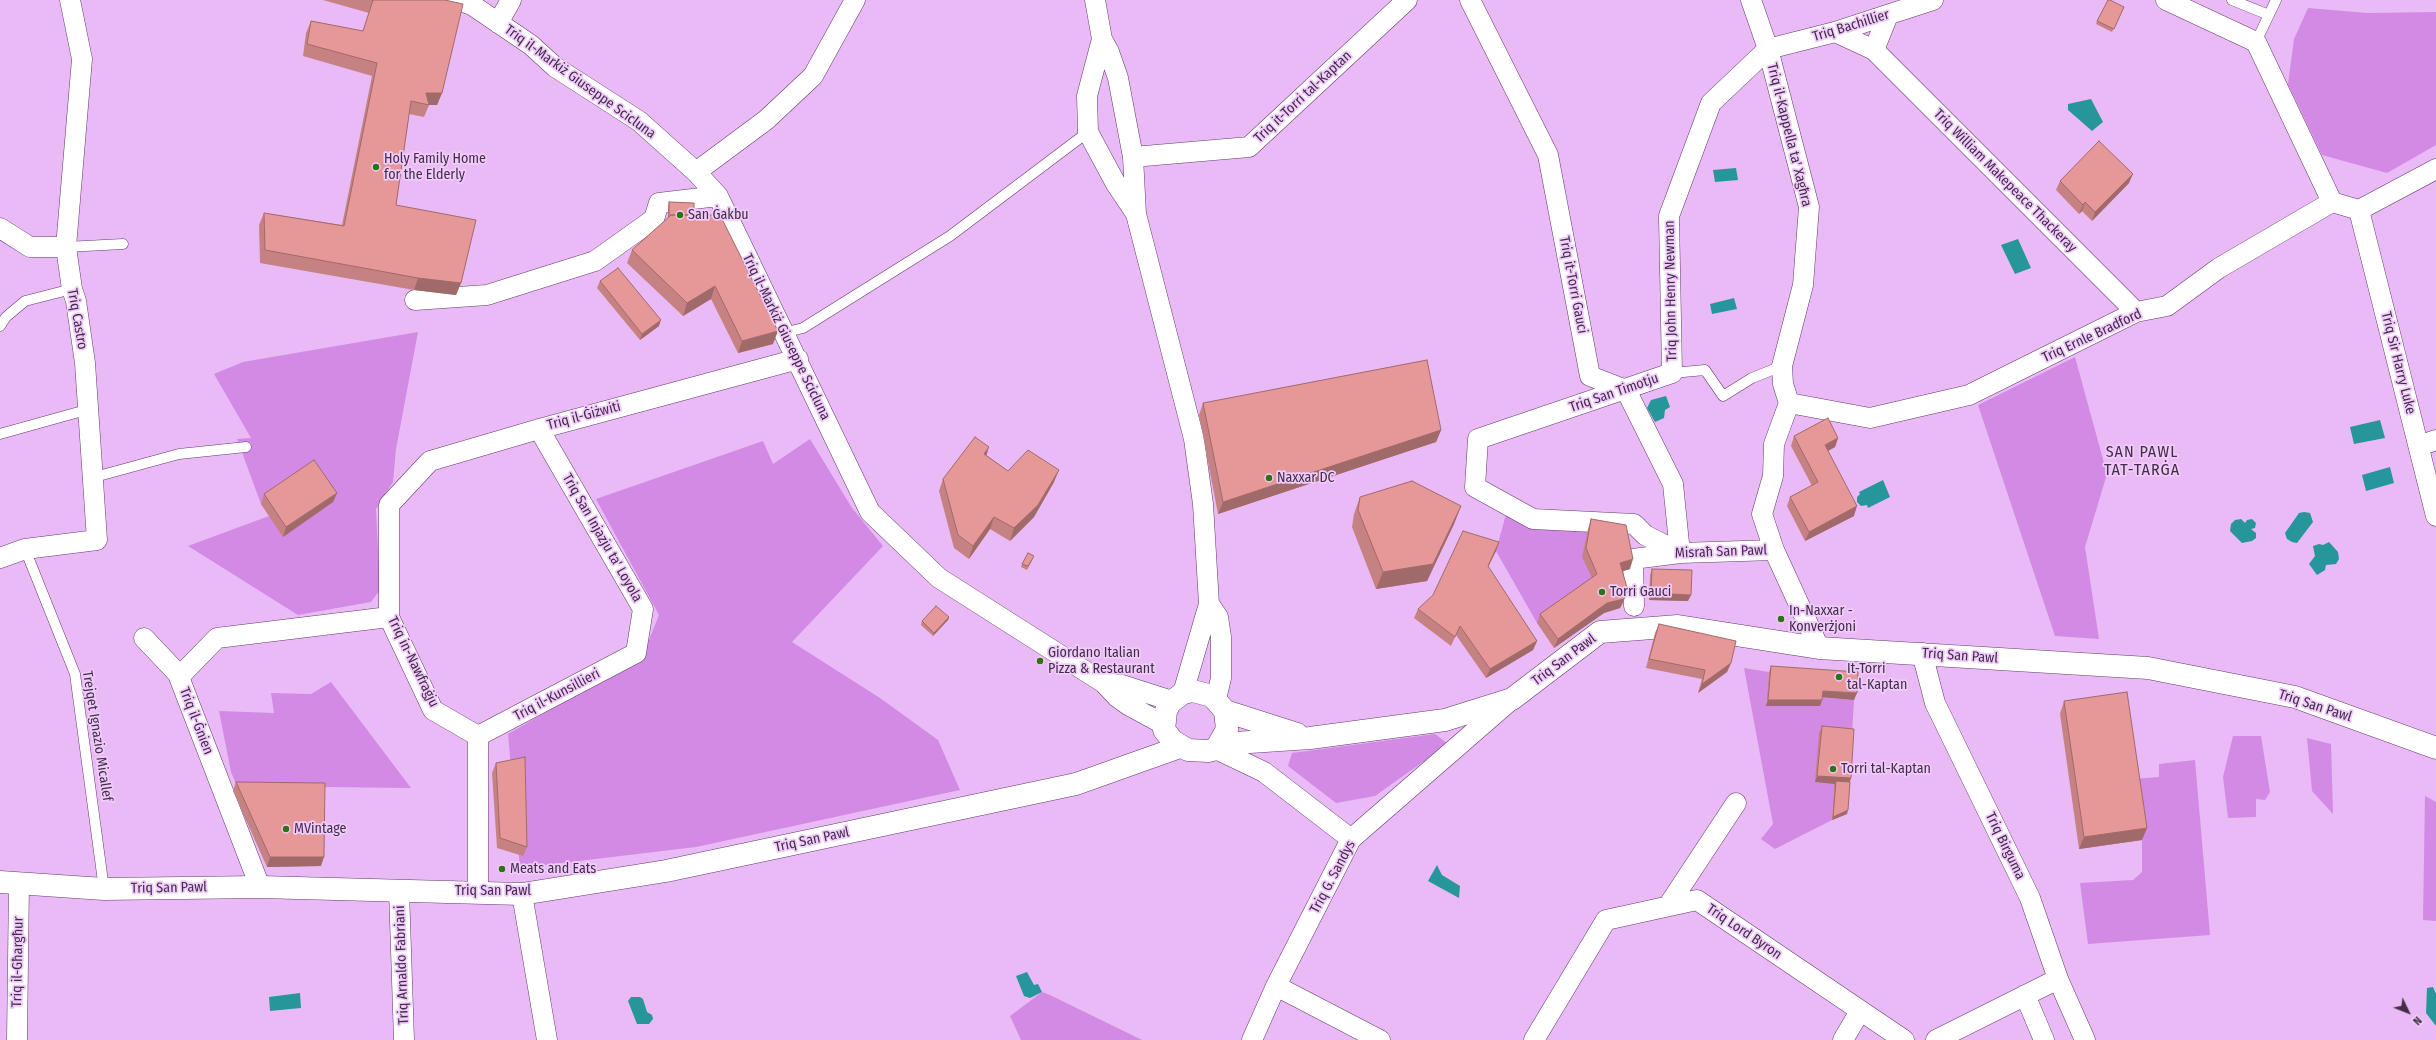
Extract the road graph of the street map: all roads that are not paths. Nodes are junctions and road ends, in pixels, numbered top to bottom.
1 (70, 0) edge
2 (457, 0) edge
3 (511, 0) edge
4 (855, 0) edge
5 (1095, 0) edge
6 (1407, 0) edge
7 (1470, 0) edge
8 (1751, 0) edge
9 (1933, 0) edge
10 (2166, 0) edge
11 (2232, 0) edge
12 (2276, 0) edge
13 (1888, 15) junction
14 (2269, 15) junction
15 (498, 23) junction
16 (1835, 32) junction
17 (1102, 40) junction
18 (2256, 42) junction
19 (1768, 49) junction
20 (1874, 50) junction
21 (1088, 132) junction
22 (1133, 157) junction
23 (2436, 169) edge
24 (696, 172) junction
25 (718, 196) junction
26 (2332, 202) junction
27 (2359, 210) junction
28 (1136, 214) junction
29 (0, 228) edge
30 (123, 244) dead end
31 (66, 247) junction
32 (74, 295) junction
33 (415, 300) dead end
34 (2136, 312) junction
35 (0, 326) edge
36 (783, 333) junction
37 (798, 359) junction
38 (1782, 366) junction
39 (1672, 373) junction
40 (1626, 390) junction
41 (1789, 403) junction
42 (86, 410) junction
43 (539, 429) junction
44 (0, 434) edge
45 (2427, 443) edge
46 (246, 447) dead end
47 (92, 478) junction
48 (389, 505) joint
49 (2436, 516) edge
50 (26, 549) junction
51 (1774, 550) junction
52 (1680, 553) junction
53 (0, 558) edge
54 (1209, 604) junction
55 (1634, 606) dead end
56 (389, 617) junction
57 (144, 638) dead end
58 (1819, 648) junction
59 (636, 653) joint
60 (1922, 653) junction
61 (180, 676) junction
62 (1104, 683) junction
63 (1178, 697) junction
64 (1512, 699) junction
65 (1221, 705) junction
66 (1164, 727) junction
67 (478, 736) junction
68 (1310, 738) junction
69 (1218, 746) junction
70 (1180, 747) junction
71 (2436, 748) edge
72 (1117, 770) junction
73 (1736, 803) dead end
74 (1351, 839) junction
75 (10, 883) edge
76 (260, 887) junction
77 (104, 889) junction
78 (399, 890) junction
79 (478, 892) junction
80 (522, 894) junction
81 (1668, 906) junction
82 (2058, 979) junction
83 (1276, 986) junction
84 (2025, 995) junction
85 (1860, 1011) junction
86 (17, 1040) edge
87 (404, 1040) edge
88 (547, 1040) edge
89 (1252, 1040) edge
90 (1380, 1040) edge
91 (1534, 1040) edge
92 (1842, 1040) edge
93 (1904, 1040) edge
94 (1936, 1040) edge
95 (2044, 1040) edge
96 (2085, 1040) edge

1 - 31 street, Triq Castro
2 - 15 street, Triq il-Markiż Giuseppe Scicluna
3 - 15 street
4 - 24 street
5 - 17 street
6 - 22 street, Triq it-Torri tal-Kaptan
7 - 40 street, Triq it-Torri Gauci
8 - 19 street, Triq il-Kappella ta' Xagħra
9 - 13 street, Triq Bachillier
10 - 18 street
11 - 14 lane
12 - 14 lane
13 - 16 street, Triq Bachillier
13 - 20 street
14 - 18 lane
15 - 24 street, Triq il-Markiż Giuseppe Scicluna
16 - 19 street, Triq Bachillier
16 - 20 street, Triq William Makepeace Thackeray
17 - 21 street
17 - 22 street
18 - 26 street
19 - 38 street, Triq il-Kappella ta' Xagħra
19 - 39 street, Triq John Henry Newman
20 - 34 street, Triq William Makepeace Thackeray
21 - 28 street
21 - 36 lane
22 - 28 street
23 - 27 street
24 - 25 street, Triq il-Markiż Giuseppe Scicluna
25 - 33 street
25 - 36 street, Triq il-Markiż Giuseppe Scicluna
26 - 27 street
26 - 34 street, Triq Ernle Bradford
27 - 45 street, Triq Sir Harry Luke
28 - 54 street
29 - 31 street
30 - 31 lane
31 - 32 street, Triq Castro
32 - 35 lane
32 - 42 street, Triq Castro
34 - 41 street, Triq Ernle Bradford
36 - 37 street, Triq il-Markiż Giuseppe Scicluna
37 - 43 street, Triq il-Ġiżwiti
37 - 62 street, Triq il-Markiż Giuseppe Scicluna
38 - 39 lane, Triq San Timotju
38 - 41 street, Triq il-Kappella ta' Xagħra
39 - 40 street, Triq San Timotju
40 - 52 street
40 - 52 street, Triq San Timotju
41 - 51 street
42 - 44 lane
42 - 47 street, Triq Castro
43 - 48 street, Triq il-Ġiżwiti
43 - 59 street, Triq San Injazju ta' Loyola
45 - 49 street, Triq Sir Harry Luke
46 - 47 lane
47 - 50 street, Triq Castro
48 - 56 street, Triq in-Nawfraġju
50 - 53 street, Triq Castro
50 - 77 lane, Trejqet Ignazio Micallef
51 - 52 street, Misraħ San Pawl
51 - 58 street, Misraħ San Pawl
52 - 55 street, Misraħ San Pawl
54 - 63 street
54 - 65 street
56 - 61 street, Triq il-Ġnien
56 - 67 street, Triq in-Nawfraġju
57 - 61 street
58 - 60 main road, Triq San Pawl
58 - 64 main road, Triq San Pawl
59 - 67 street, Triq il-Kunsillieri
60 - 71 main road, Triq San Pawl
60 - 82 street, Triq Birguma
61 - 76 street, Triq il-Ġnien
62 - 63 street, Triq il-Markiż Giuseppe Scicluna
62 - 66 street, Triq il-Markiż Giuseppe Scicluna
63 - 65 main road, Triq San Pawl
63 - 66 main road
64 - 68 main road, Triq San Pawl
64 - 74 street, Triq G. Sandys
65 - 68 main road, Triq San Pawl
65 - 69 main road
66 - 70 main road
66 - 72 main road, Triq San Pawl
67 - 79 street
68 - 69 main road, Triq San Pawl
69 - 70 main road, Triq San Pawl
69 - 74 street
70 - 72 main road, Triq San Pawl
72 - 80 main road, Triq San Pawl
73 - 81 street
74 - 83 street, Triq G. Sandys
75 - 77 main road, Triq San Pawl
75 - 86 street, Triq il-Għargħur
76 - 77 main road, Triq San Pawl
76 - 78 main road, Triq San Pawl
78 - 79 main road, Triq San Pawl
78 - 87 street, Triq Arnaldo Fabriani
79 - 80 main road, Triq San Pawl
80 - 88 street
81 - 85 street, Triq Lord Byron
81 - 91 street, Triq Lord Byron
82 - 84 street
82 - 96 street, Triq Birguma
83 - 89 street, Triq G. Sandys
83 - 90 street
84 - 94 street
84 - 95 street
85 - 92 street
85 - 93 street, Triq Lord Byron

